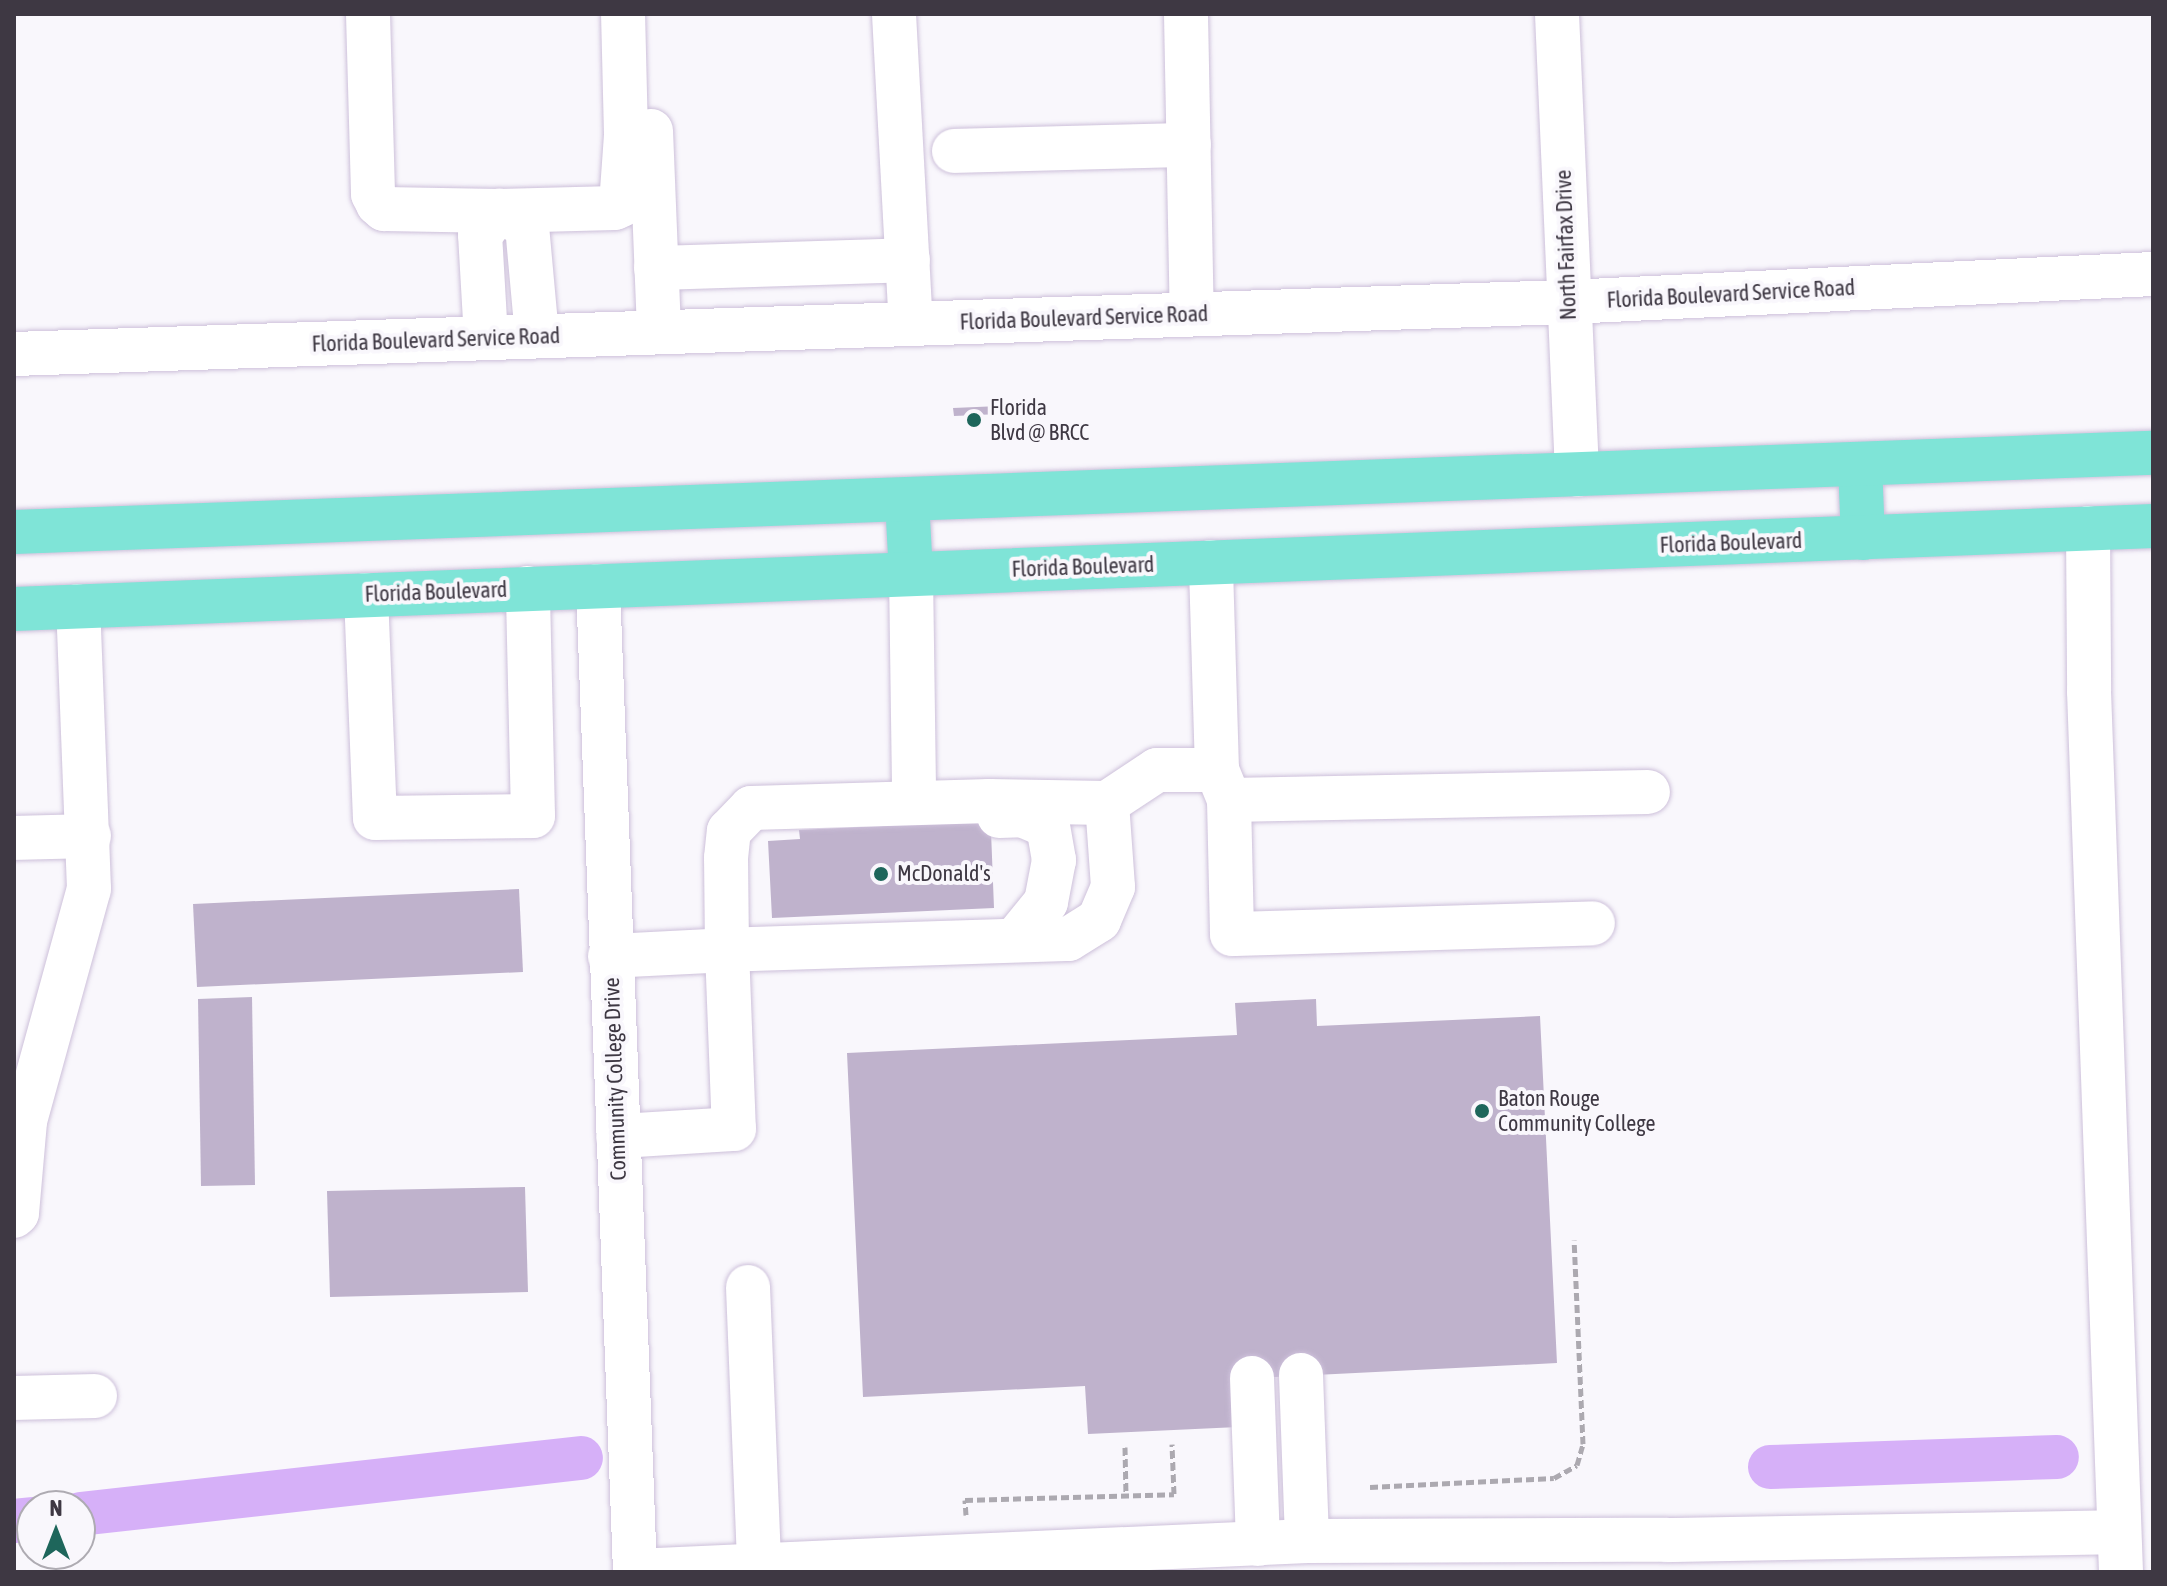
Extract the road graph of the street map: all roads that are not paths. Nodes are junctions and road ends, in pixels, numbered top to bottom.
1 (368, 14) edge
2 (623, 14) edge
3 (646, 14) edge
4 (894, 14) edge
5 (1186, 14) edge
6 (1557, 14) edge
7 (1189, 145) junction
8 (954, 151) dead end
9 (499, 211) junction
10 (908, 260) junction
11 (656, 268) junction
12 (2153, 274) edge
13 (1568, 302) junction
14 (1192, 314) junction
15 (911, 324) junction
16 (659, 332) junction
17 (537, 336) junction
18 (486, 338) junction
19 (14, 354) edge
20 (2153, 453) edge
21 (1860, 464) junction
22 (1577, 475) junction
23 (907, 500) junction
24 (2153, 526) edge
25 (2088, 528) junction
26 (14, 532) edge
27 (1863, 538) junction
28 (1211, 562) junction
29 (911, 573) junction
30 (598, 586) junction
31 (528, 588) junction
32 (366, 595) junction
33 (78, 606) junction
34 (14, 609) edge
35 (1223, 785) junction
36 (1648, 792) dead end
37 (914, 802) junction
38 (1107, 803) junction
39 (783, 807) junction
40 (89, 836) junction
41 (14, 838) edge
42 (1593, 923) dead end
43 (1015, 940) junction
44 (727, 950) junction
45 (610, 956) junction
46 (618, 1136) junction
47 (14, 1216) edge
48 (748, 1287) dead end
49 (1301, 1375) dead end
50 (1252, 1378) dead end
51 (95, 1396) dead end
52 (14, 1398) edge
53 (1307, 1541) junction
54 (1258, 1544) junction
55 (2120, 1552) edge
56 (1668, 1556) edge
57 (751, 1568) edge
58 (635, 1572) edge

1 - 9 street
2 - 9 street
3 - 11 street
4 - 10 street
5 - 7 street
6 - 13 street, North Fairfax Drive
7 - 8 street
7 - 14 street
9 - 17 street
9 - 18 street
10 - 11 street
10 - 15 street
11 - 16 street
12 - 13 street, Florida Boulevard Service Road
13 - 14 street, Florida Boulevard Service Road
13 - 22 street, North Fairfax Drive
14 - 15 street, Florida Boulevard Service Road
15 - 16 street, Florida Boulevard Service Road
16 - 17 street, Florida Boulevard Service Road
17 - 18 street, Florida Boulevard Service Road
18 - 19 street, Florida Boulevard Service Road
20 - 21 main road
21 - 22 main road
21 - 27 main road
22 - 23 main road
23 - 26 main road
23 - 29 main road
24 - 25 main road, Florida Boulevard
25 - 27 main road, Florida Boulevard
25 - 55 street
27 - 28 main road, Florida Boulevard
28 - 29 main road, Florida Boulevard
28 - 35 street
29 - 30 main road, Florida Boulevard
29 - 37 street
30 - 31 main road, Florida Boulevard
30 - 45 street, Community College Drive
31 - 32 main road, Florida Boulevard
31 - 32 street
32 - 33 main road, Florida Boulevard
33 - 34 main road, Florida Boulevard
33 - 40 street
35 - 36 street
35 - 38 street
35 - 42 street
37 - 38 street
37 - 39 street
38 - 43 street
39 - 43 street
39 - 44 street
40 - 41 street
40 - 47 street
43 - 44 street
44 - 45 street
44 - 46 street
45 - 46 street, Community College Drive
46 - 58 street, Community College Drive
48 - 57 street
49 - 53 street
50 - 54 street
51 - 52 street
53 - 54 street
53 - 56 street
54 - 57 street
55 - 56 street
57 - 58 street

